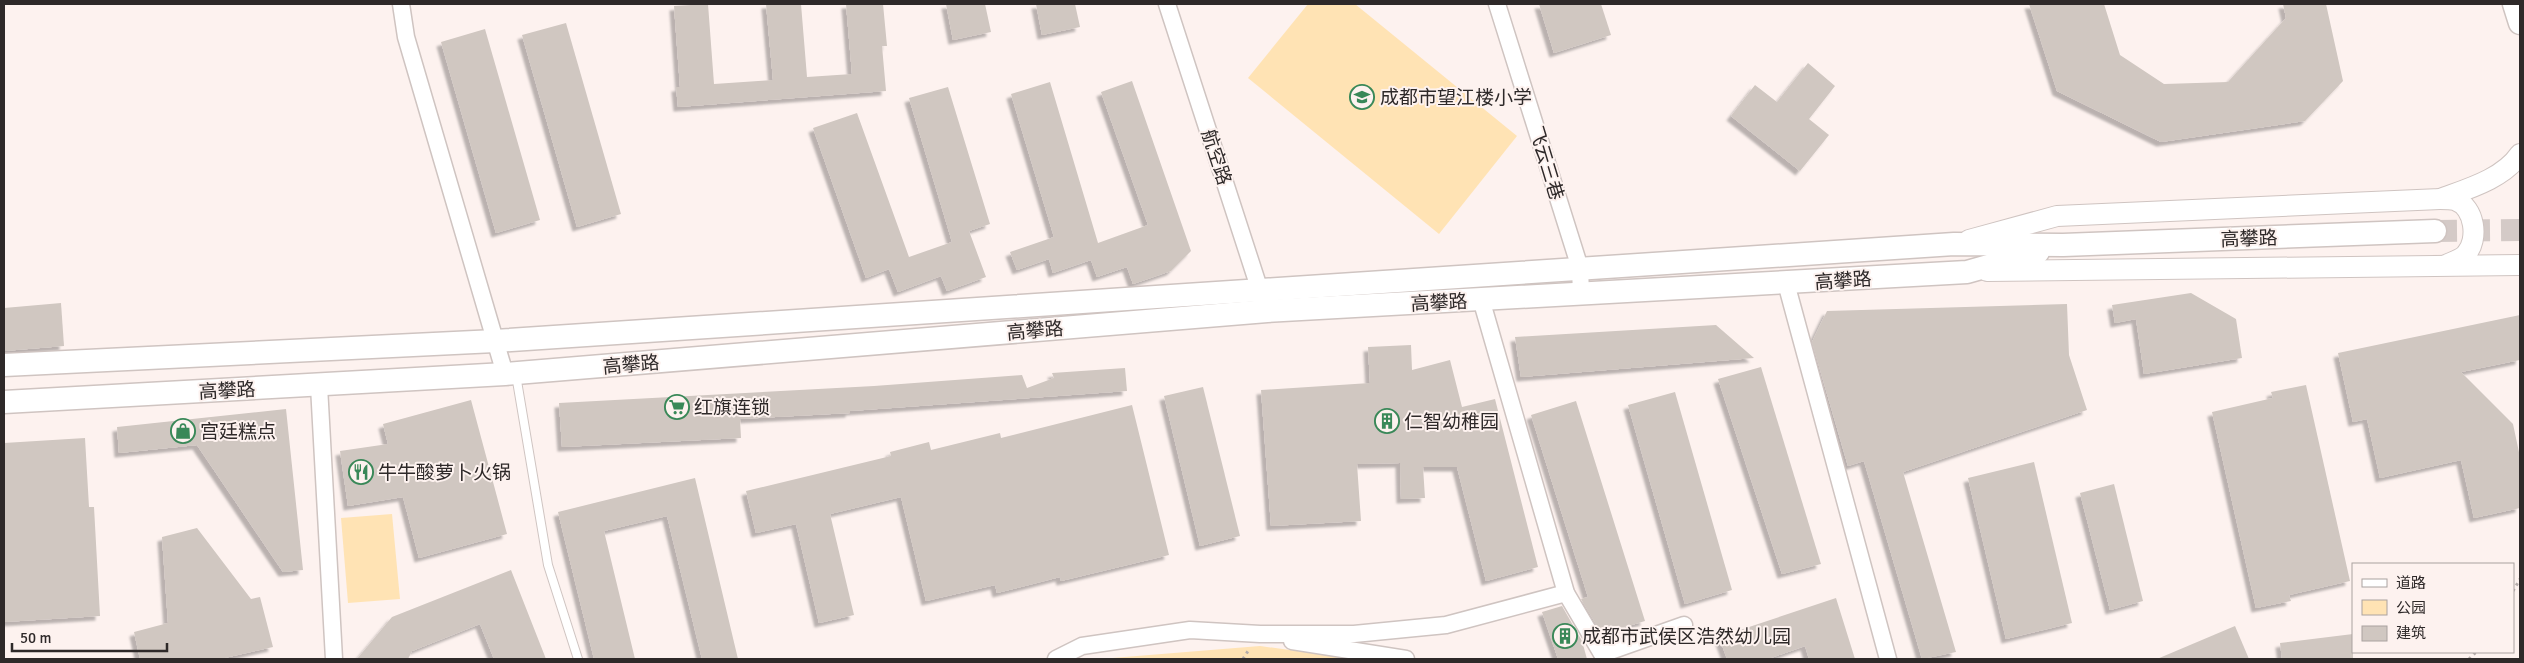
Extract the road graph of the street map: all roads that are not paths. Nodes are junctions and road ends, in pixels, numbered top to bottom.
1 (401, 4) edge
2 (1168, 4) edge
3 (1497, 4) edge
4 (2514, 4) edge
5 (2520, 23) edge
6 (2520, 154) edge
7 (2440, 198) junction
8 (2435, 231) tunnel mouth
9 (1954, 244) junction
10 (2063, 245) junction
11 (2520, 265) edge
12 (2446, 266) junction
13 (1580, 268) junction
14 (1967, 272) junction
15 (1786, 283) junction
16 (1260, 290) junction
17 (1581, 294) junction
18 (1481, 299) junction
19 (1267, 311) junction
20 (495, 341) junction
21 (4, 365) edge
22 (510, 374) junction
23 (318, 386) junction
24 (4, 402) edge
25 (1566, 593) junction
26 (1684, 625) dead end
27 (1260, 634) junction
28 (334, 659) edge
29 (578, 659) edge
30 (1056, 659) edge
31 (1406, 659) edge
32 (1888, 659) edge

1 - 20 street
2 - 16 street, 航空路
3 - 13 street, 飞云三巷
4 - 5 main road
6 - 7 street
7 - 9 street
7 - 12 street
8 - 10 main road, 高攀路
9 - 10 main road, 高攀路
9 - 13 main road, 高攀路
10 - 14 main road, 高攀路
11 - 12 street
12 - 14 street
13 - 16 main road, 高攀路
13 - 17 street, 飞云三巷
14 - 15 main road, 高攀路
15 - 17 main road, 高攀路
15 - 32 street
16 - 19 street, 航空路
16 - 20 main road, 高攀路
17 - 18 main road, 高攀路
18 - 19 main road, 高攀路
18 - 25 street
19 - 22 main road, 高攀路
20 - 21 main road, 高攀路
20 - 22 street
22 - 23 main road, 高攀路
22 - 29 lane
23 - 24 main road, 高攀路
23 - 28 street
25 - 26 street
25 - 27 street
27 - 30 street
27 - 31 street

